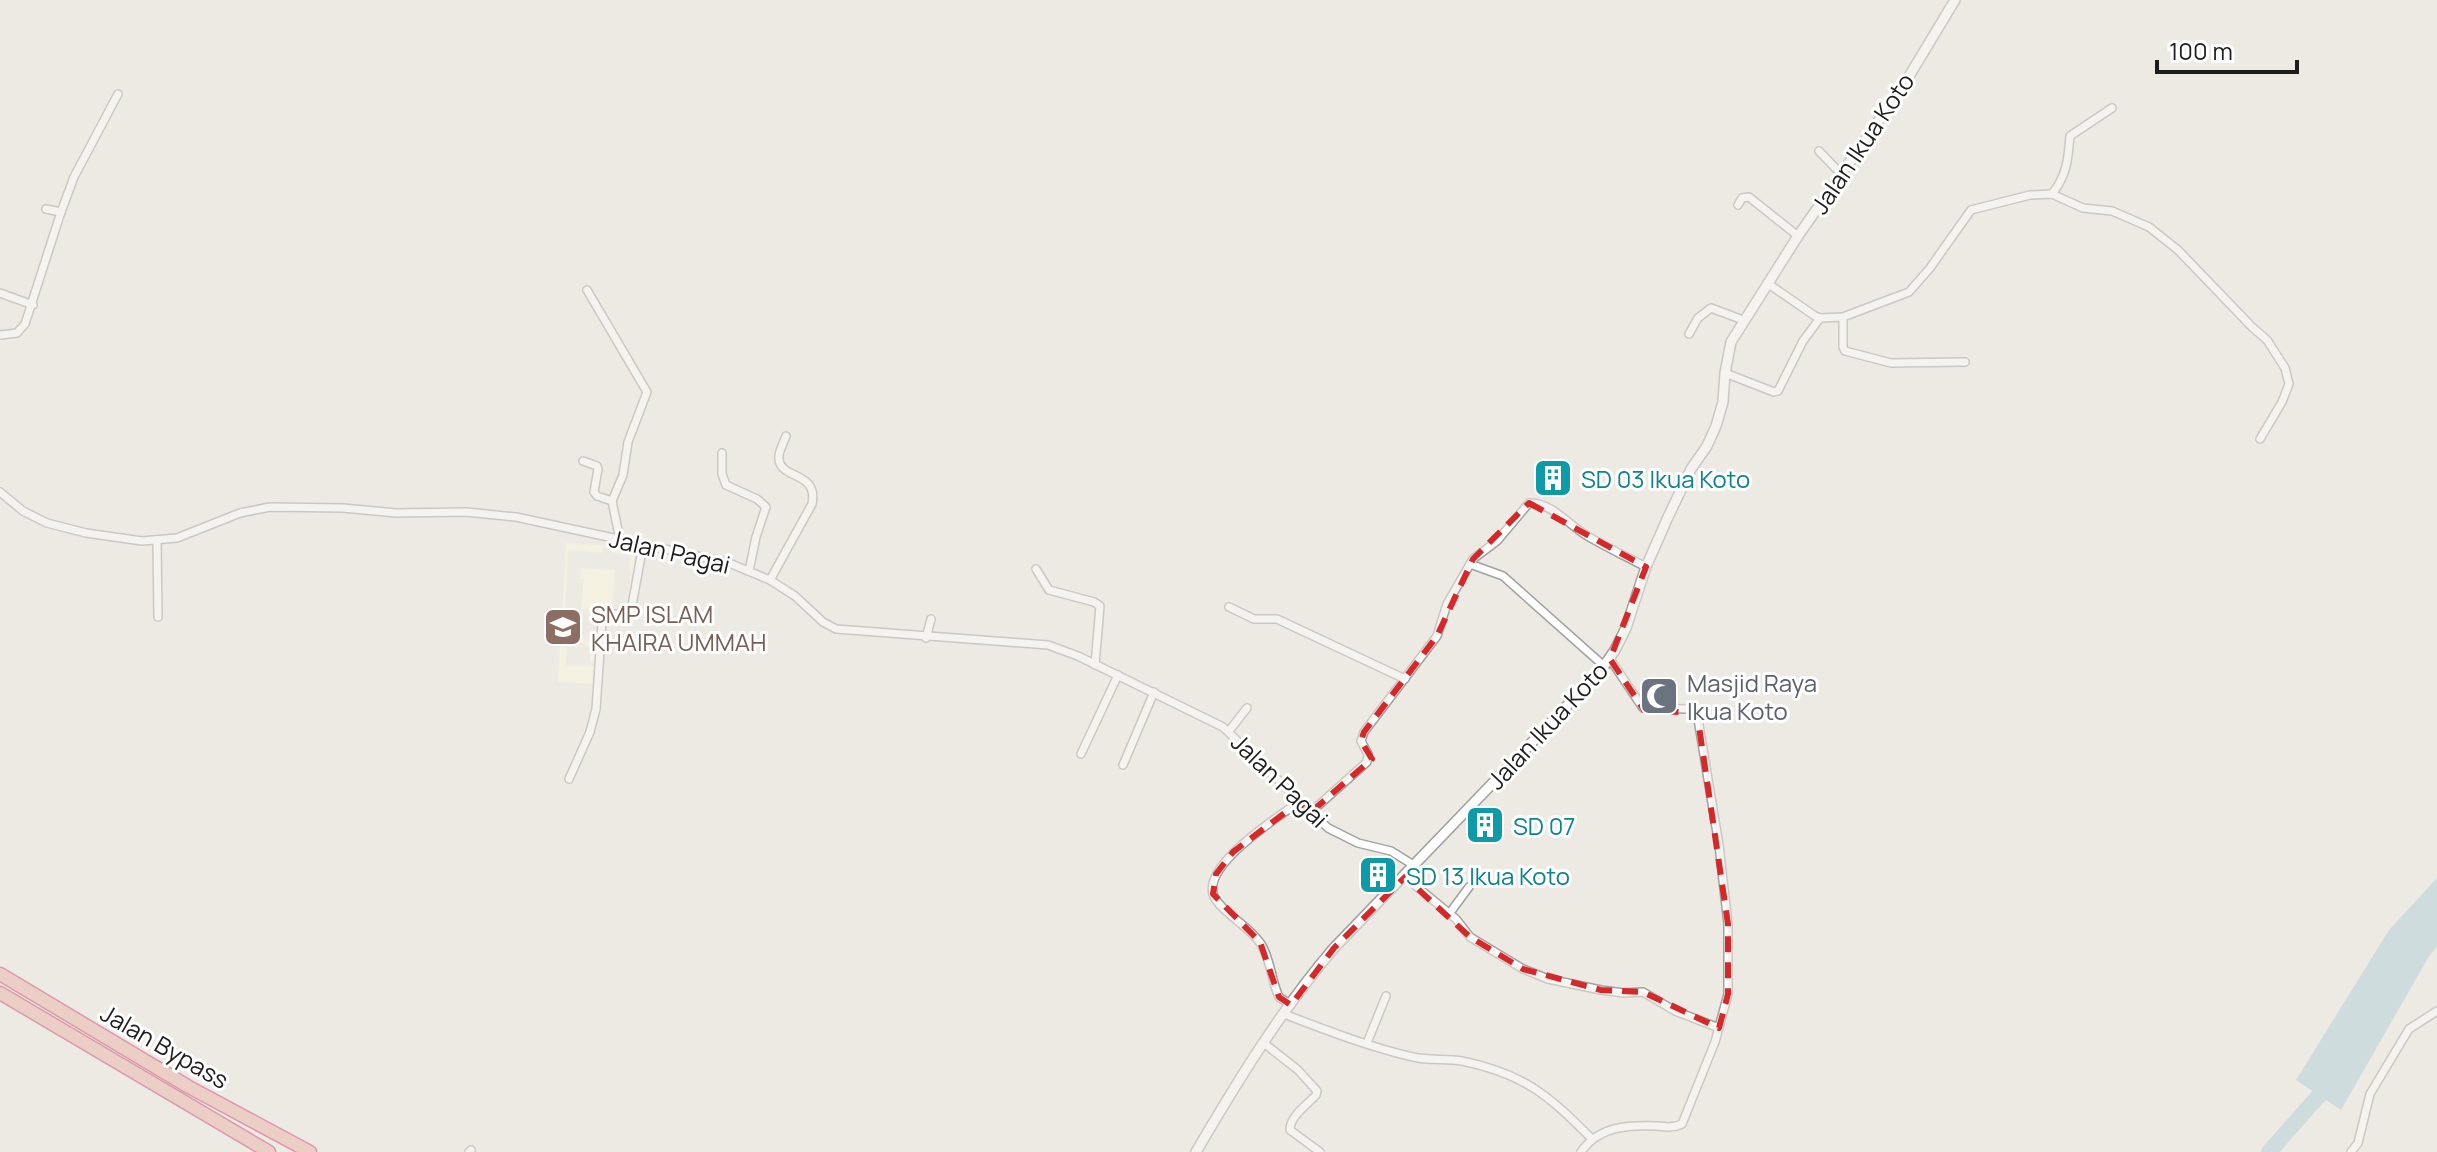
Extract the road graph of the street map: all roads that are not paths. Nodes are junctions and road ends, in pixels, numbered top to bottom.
1 (1955, 0) edge
2 (118, 94) dead end
3 (2112, 108) dead end
4 (1819, 151) dead end
5 (1842, 175) junction
6 (2052, 194) junction
7 (1738, 205) dead end
8 (46, 209) dead end
9 (61, 212) junction
10 (1798, 236) junction
11 (1767, 283) junction
12 (587, 290) dead end
13 (0, 293) edge
14 (33, 305) junction
15 (1843, 317) junction
16 (1820, 318) junction
17 (1743, 320) junction
18 (1689, 334) dead end
19 (0, 335) edge
20 (1965, 362) dead end
21 (1725, 373) junction
22 (786, 436) dead end
23 (2260, 439) dead end
24 (722, 453) dead end
25 (583, 461) dead end
26 (0, 492) edge
27 (612, 501) junction
28 (620, 540) junction
29 (157, 541) junction
30 (643, 545) junction
31 (1470, 564) junction
32 (1646, 567) junction
33 (1036, 569) dead end
34 (749, 571) junction
35 (770, 580) junction
36 (1229, 607) dead end
37 (158, 617) dead end
38 (931, 619) dead end
39 (926, 638) junction
40 (1607, 662) junction
41 (1095, 665) junction
42 (1118, 675) junction
43 (1405, 679) junction
44 (1154, 692) junction
45 (1247, 708) dead end
46 (1229, 731) junction
47 (1081, 754) dead end
48 (1123, 765) dead end
49 (569, 779) dead end
50 (1299, 802) junction
51 (1311, 812) junction
52 (1415, 866) junction
53 (1405, 877) junction
54 (1469, 887) dead end
55 (1449, 914) junction
56 (0, 974) edge
57 (0, 993) edge
58 (1386, 996) dead end
59 (1291, 1005) junction
60 (2437, 1011) edge
61 (1284, 1014) junction
62 (1719, 1028) junction
63 (1367, 1043) junction
64 (1265, 1044) junction
65 (1591, 1138) junction
66 (269, 1152) edge
67 (310, 1152) edge
68 (1196, 1152) edge
69 (1320, 1152) edge
70 (1581, 1152) edge
71 (2351, 1152) edge

1 - 5 street, Jalan Ikua Koto
2 - 9 street
3 - 6 street
4 - 5 street
5 - 10 street, Jalan Ikua Koto
6 - 15 street
6 - 23 street
7 - 10 street
8 - 9 street
9 - 14 street
10 - 11 street, Jalan Ikua Koto
11 - 16 street
11 - 17 street, Jalan Ikua Koto
12 - 27 street
13 - 14 street
14 - 19 street
15 - 16 street
15 - 20 street
16 - 21 street
17 - 18 street
17 - 21 street, Jalan Ikua Koto
21 - 32 street, Jalan Ikua Koto
22 - 35 street
24 - 34 street
25 - 27 street
26 - 29 street, Jalan Pagai
27 - 28 street
28 - 29 street, Jalan Pagai
28 - 30 street, Jalan Pagai
29 - 37 street
30 - 34 street, Jalan Pagai
30 - 49 street
31 - 32 street
31 - 40 street
31 - 43 street
32 - 40 street, Jalan Ikua Koto
33 - 41 street
34 - 35 street, Jalan Pagai
35 - 39 street, Jalan Pagai
36 - 43 street
38 - 39 street
39 - 41 street, Jalan Pagai
40 - 52 street, Jalan Ikua Koto
40 - 62 street
41 - 42 street, Jalan Pagai
42 - 44 street, Jalan Pagai
42 - 47 street
43 - 51 street
44 - 46 street, Jalan Pagai
44 - 48 street
45 - 46 street
46 - 50 street, Jalan Pagai
50 - 51 street, Jalan Pagai
50 - 59 street
51 - 52 street, Jalan Pagai
52 - 53 street, Jalan Ikua Koto
53 - 55 street
53 - 59 street, Jalan Ikua Koto
54 - 55 street
55 - 62 street
56 - 67 highway, Jalan Bypass
57 - 66 highway
58 - 63 street
59 - 61 street, Jalan Ikua Koto
60 - 71 street
61 - 63 street
61 - 64 street, Jalan Ikua Koto
62 - 65 street
63 - 65 street
64 - 68 street, Jalan Ikua Koto
64 - 69 street
65 - 70 street

